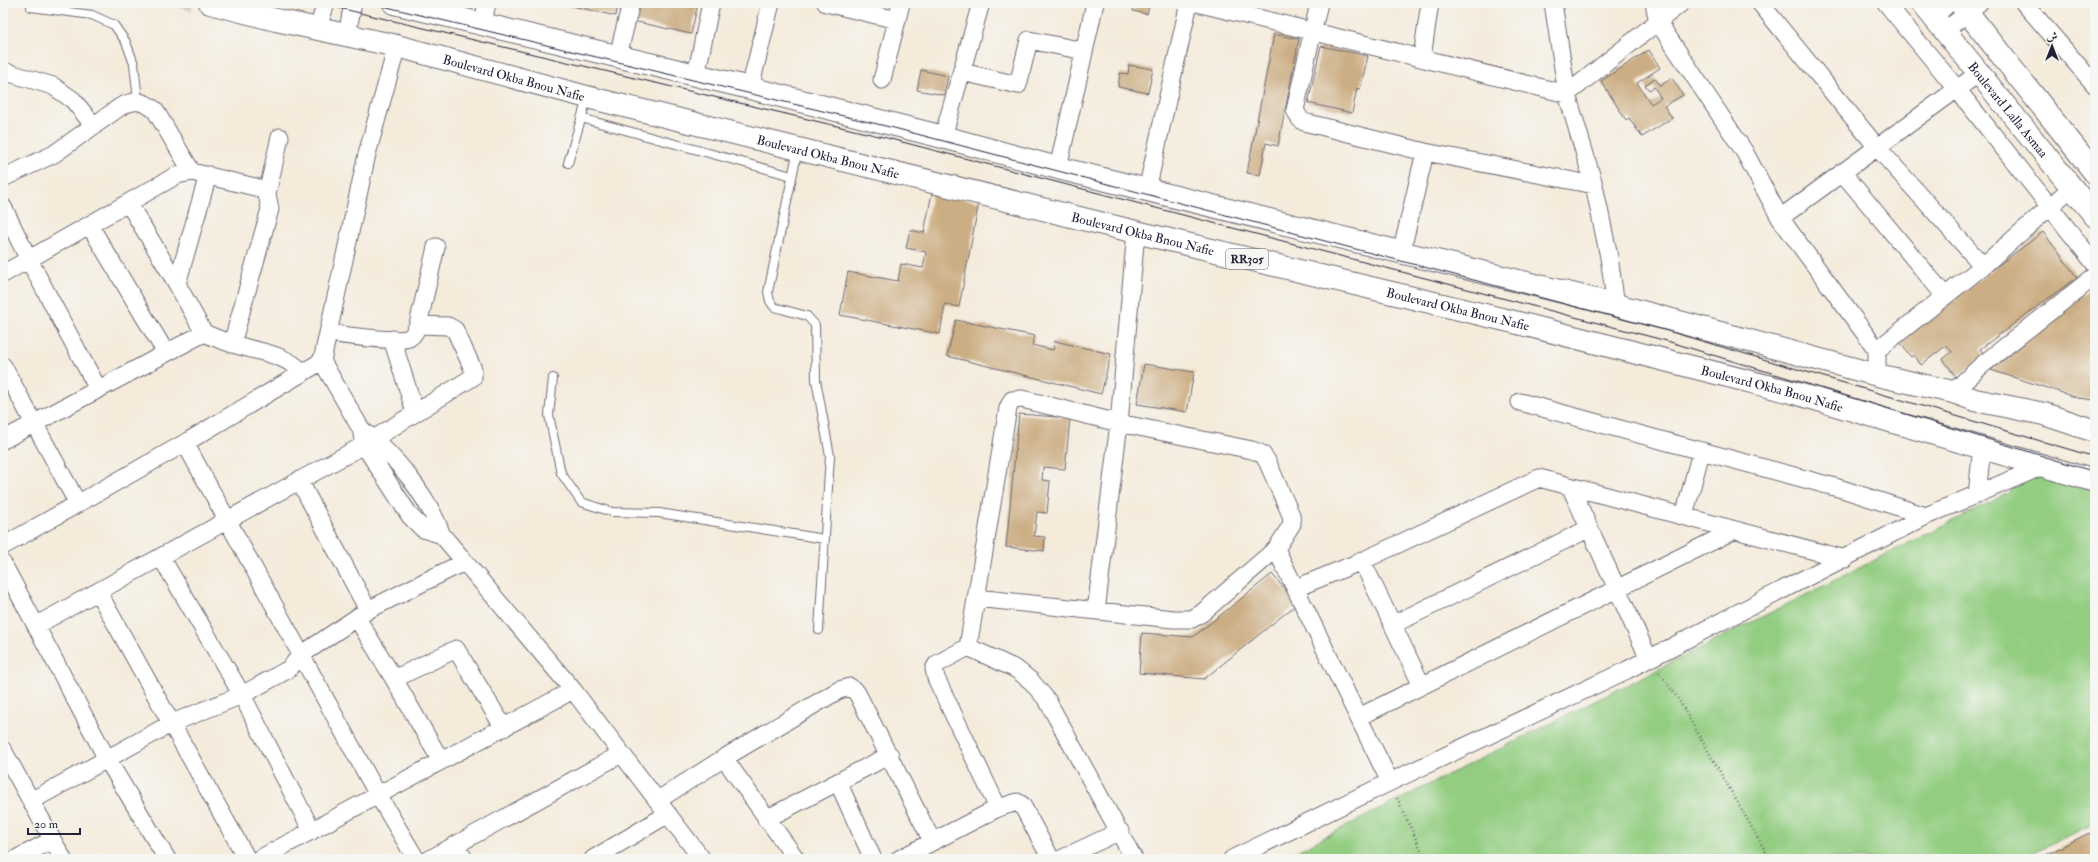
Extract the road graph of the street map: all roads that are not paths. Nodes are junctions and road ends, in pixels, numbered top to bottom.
1 (210, 3) edge
2 (326, 3) edge
3 (353, 3) edge
4 (394, 3) edge
5 (631, 3) edge
6 (711, 3) edge
7 (771, 3) edge
8 (826, 3) edge
9 (901, 3) edge
10 (981, 3) edge
11 (1095, 3) edge
12 (1189, 3) edge
13 (1197, 3) edge
14 (1319, 3) edge
15 (1430, 3) edge
16 (1553, 3) edge
17 (1654, 3) edge
18 (1681, 3) edge
19 (1760, 3) edge
20 (1886, 3) edge
21 (2024, 3) edge
22 (1969, 6) edge
23 (31, 7) dead end
24 (1228, 7) edge
25 (485, 13) edge
26 (1937, 13) edge
27 (897, 20) junction
28 (1658, 22) junction
29 (318, 28) junction
30 (1313, 31) junction
31 (347, 35) junction
32 (397, 46) junction
33 (1084, 51) junction
34 (618, 56) junction
35 (1422, 57) junction
36 (3, 71) edge
37 (962, 72) junction
38 (1979, 73) junction
39 (696, 76) junction
40 (882, 80) dead end
41 (2095, 85) edge
42 (750, 88) junction
43 (1957, 89) junction
44 (1567, 94) junction
45 (587, 97) junction
46 (138, 100) junction
47 (581, 118) junction
48 (94, 126) junction
49 (280, 137) dead end
50 (943, 137) junction
51 (1876, 146) junction
52 (798, 148) junction
53 (1425, 152) junction
54 (568, 163) dead end
55 (1058, 168) junction
56 (1842, 172) junction
57 (2095, 173) edge
58 (200, 174) junction
59 (792, 176) junction
60 (3, 178) edge
61 (1594, 185) junction
62 (2072, 188) junction
63 (1147, 190) junction
64 (267, 194) junction
65 (129, 204) junction
66 (3, 207) edge
67 (2050, 207) junction
68 (2095, 216) edge
69 (1780, 218) junction
70 (90, 226) junction
71 (1136, 232) junction
72 (436, 247) dead end
73 (1401, 254) junction
74 (29, 260) junction
75 (2095, 264) edge
76 (1983, 266) junction
77 (3, 274) edge
78 (2095, 276) edge
79 (177, 284) junction
80 (1945, 296) junction
81 (1616, 305) junction
82 (418, 325) junction
83 (204, 333) junction
84 (328, 333) junction
85 (392, 339) junction
86 (232, 344) junction
87 (1877, 350) junction
88 (166, 353) junction
89 (322, 361) junction
90 (3, 366) edge
91 (303, 372) junction
92 (1877, 375) junction
93 (553, 378) dead end
94 (98, 388) junction
95 (1953, 392) junction
96 (1520, 402) dead end
97 (415, 412) junction
98 (33, 422) junction
99 (1119, 423) junction
100 (2095, 431) edge
101 (366, 437) junction
102 (3, 440) edge
103 (185, 443) junction
104 (1982, 447) junction
105 (1702, 452) junction
106 (2042, 466) junction
107 (299, 480) junction
108 (2095, 481) edge
109 (1570, 486) junction
110 (1976, 495) junction
111 (78, 504) junction
112 (1684, 516) junction
113 (1926, 516) junction
114 (228, 519) junction
115 (1588, 528) junction
116 (1735, 530) junction
117 (825, 539) junction
118 (3, 546) edge
119 (1276, 549) junction
120 (161, 556) junction
121 (1845, 559) junction
122 (1362, 561) junction
123 (464, 562) junction
124 (3, 564) edge
125 (1296, 588) junction
126 (1616, 588) junction
127 (98, 592) junction
128 (976, 598) junction
129 (1096, 610) junction
130 (363, 614) junction
131 (1394, 624) junction
132 (37, 625) junction
133 (819, 630) dead end
134 (968, 647) junction
135 (301, 655) junction
136 (1649, 659) junction
137 (394, 679) junction
138 (1422, 686) junction
139 (573, 690) junction
140 (242, 695) junction
141 (1359, 717) junction
142 (172, 723) junction
143 (504, 728) junction
144 (3, 750) edge
145 (621, 754) junction
146 (890, 755) junction
147 (724, 758) junction
148 (108, 759) junction
149 (441, 761) junction
150 (838, 782) junction
151 (1390, 782) junction
152 (378, 795) junction
153 (658, 800) junction
154 (31, 801) junction
155 (998, 808) junction
156 (668, 814) junction
157 (766, 819) junction
158 (312, 831) junction
159 (1120, 831) junction
160 (52, 840) junction
161 (932, 841) junction
162 (460, 852) edge
163 (596, 858) edge
164 (16, 859) edge
165 (63, 859) edge
166 (167, 859) edge
167 (247, 859) edge
168 (259, 859) edge
169 (416, 859) edge
170 (430, 859) edge
171 (702, 859) edge
172 (796, 859) edge
173 (873, 859) edge
174 (898, 859) edge
175 (1051, 859) edge
176 (1061, 859) edge
177 (1134, 859) edge
178 (1232, 859) edge

1 - 29 main road, Boulevard Okba Bnou Nafie / RR305
2 - 29 street
3 - 31 street
4 - 25 main road
5 - 34 street
6 - 39 street
7 - 42 street
8 - 27 street
9 - 27 street
10 - 37 street
11 - 33 street
12 - 63 street
13 - 24 street
14 - 30 street
15 - 35 street
16 - 44 street
17 - 28 street
18 - 28 street
19 - 51 street
20 - 43 street
21 - 41 street
22 - 26 street
22 - 57 main road
23 - 46 lane
24 - 30 street
25 - 34 main road
26 - 38 main road, Boulevard Lalla Asmaa
27 - 40 street
28 - 44 street
28 - 69 street
29 - 31 main road, Boulevard Okba Bnou Nafie / RR305
30 - 35 street
30 - 53 street
31 - 32 main road, Boulevard Okba Bnou Nafie / RR305
32 - 45 main road, Boulevard Okba Bnou Nafie / RR305
32 - 84 street
33 - 37 street
33 - 55 street
34 - 39 main road
35 - 44 street
36 - 48 street
37 - 50 street
38 - 43 street
38 - 62 main road, Boulevard Lalla Asmaa
39 - 42 main road
42 - 50 main road
43 - 51 street
43 - 67 street
44 - 61 street
45 - 47 lane
45 - 52 main road, Boulevard Okba Bnou Nafie / RR305
46 - 48 street
46 - 58 street
47 - 54 lane
47 - 59 lane
48 - 60 street
49 - 64 street
50 - 55 main road
51 - 56 street
51 - 76 street
52 - 59 lane
52 - 71 main road, Boulevard Okba Bnou Nafie / RR305
53 - 61 street
53 - 73 street
55 - 63 main road
56 - 69 street
56 - 80 street
58 - 64 street
58 - 65 street
58 - 79 street
59 - 117 lane
61 - 81 street
62 - 67 street
62 - 68 main road, Boulevard Lalla Asmaa
63 - 73 main road
64 - 86 street
65 - 70 street
65 - 79 street
66 - 74 street
67 - 75 street
67 - 76 street
69 - 87 street
70 - 74 street
70 - 88 street
71 - 99 street
71 - 104 main road, Boulevard Okba Bnou Nafie / RR305
72 - 82 street
73 - 81 main road
74 - 77 street
74 - 94 street
76 - 80 street
78 - 95 street
79 - 83 street
80 - 87 street
81 - 92 main road
82 - 85 street
82 - 97 street
83 - 86 street
83 - 88 street
84 - 85 street
84 - 89 street
85 - 97 street
86 - 91 street
87 - 92 street
88 - 94 street
89 - 91 street
89 - 101 street
90 - 98 street
91 - 103 street
92 - 95 main road
93 - 117 lane
94 - 98 street
95 - 100 main road
96 - 105 street
97 - 101 street
98 - 102 street
98 - 111 street
99 - 119 street
99 - 128 street
99 - 129 street
101 - 107 street
101 - 123 street
103 - 111 street
103 - 114 street
104 - 106 main road, Boulevard Okba Bnou Nafie / RR305
104 - 110 street
105 - 112 street
105 - 113 street
106 - 108 main road, Boulevard Okba Bnou Nafie / RR305
106 - 110 street
107 - 114 street
107 - 130 street
109 - 112 street
109 - 115 street
109 - 122 street
110 - 113 street
111 - 118 street
112 - 116 street
113 - 121 street
114 - 120 street
114 - 135 street
115 - 126 street
115 - 131 street
116 - 121 street
116 - 126 street
117 - 133 lane
119 - 125 street
119 - 129 street
120 - 127 street
120 - 140 street
121 - 136 street
122 - 125 street
122 - 131 street
123 - 130 street
123 - 139 street
124 - 132 street
125 - 141 street
126 - 136 street
126 - 138 street
127 - 132 street
127 - 142 street
128 - 129 street
128 - 134 street
130 - 135 street
130 - 137 street
131 - 138 street
132 - 148 street
134 - 155 street
134 - 159 street
135 - 140 street
135 - 152 street
136 - 151 street
137 - 143 street
137 - 149 street
138 - 141 street
139 - 143 street
139 - 145 street
140 - 142 street
140 - 158 street
141 - 151 street
142 - 148 street
142 - 167 street
143 - 149 street
144 - 154 street
145 - 153 street
145 - 162 street
146 - 147 street
146 - 150 street
146 - 161 street
147 - 153 street
147 - 157 street
148 - 154 street
148 - 166 street
149 - 152 street
150 - 157 street
150 - 173 street
151 - 178 street
152 - 158 street
152 - 169 street
153 - 156 street
154 - 160 street
155 - 161 street
155 - 175 street
156 - 163 street
156 - 171 street
157 - 172 street
158 - 168 street
159 - 176 street
159 - 177 street
160 - 164 street
160 - 165 street
161 - 174 street
162 - 170 street

